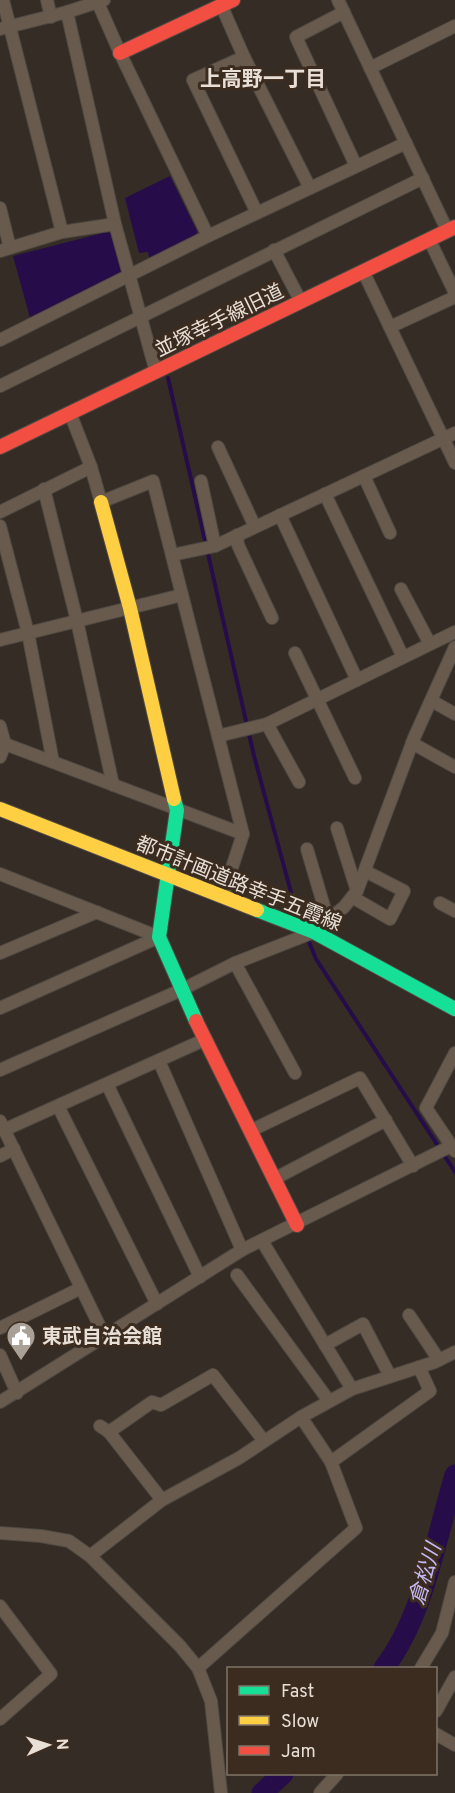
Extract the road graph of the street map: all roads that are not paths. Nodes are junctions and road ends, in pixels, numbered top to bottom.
1 (3, 0) edge
2 (46, 0) edge
3 (101, 1) edge
4 (227, 3) edge
5 (341, 6) edge
6 (67, 12) junction
7 (51, 16) junction
8 (455, 26) edge
9 (5, 27) edge
10 (120, 53) junction
11 (244, 57) junction
12 (370, 68) junction
13 (406, 143) junction
14 (356, 166) junction
15 (423, 178) junction
16 (310, 188) junction
17 (0, 208) edge
18 (257, 213) junction
19 (115, 224) junction
20 (451, 229) edge
21 (62, 232) junction
22 (208, 236) junction
23 (429, 239) junction
24 (5, 249) edge
25 (274, 250) junction
26 (363, 271) junction
27 (131, 276) junction
28 (455, 295) edge
29 (301, 302) junction
30 (141, 316) junction
31 (390, 327) junction
32 (0, 340) edge
33 (156, 372) junction
34 (0, 386) edge
35 (70, 413) junction
36 (449, 436) edge
37 (0, 447) edge
38 (218, 447) dead end
39 (455, 463) edge
40 (91, 467) junction
41 (364, 476) junction
42 (201, 481) dead end
43 (44, 489) junction
44 (325, 494) junction
45 (101, 502) junction
46 (0, 512) edge
47 (280, 514) junction
48 (0, 526) edge
49 (255, 526) junction
50 (390, 533) dead end
51 (237, 535) junction
52 (215, 546) junction
53 (172, 555) junction
54 (401, 589) dead end
55 (182, 595) junction
56 (130, 608) junction
57 (272, 618) dead end
58 (77, 621) junction
59 (455, 632) edge
60 (28, 633) junction
61 (0, 640) edge
62 (430, 644) junction
63 (455, 647) edge
64 (295, 653) dead end
65 (404, 657) junction
66 (357, 680) junction
67 (318, 699) junction
68 (432, 701) junction
69 (455, 714) edge
70 (267, 724) junction
71 (0, 726) edge
72 (218, 736) junction
73 (3, 743) edge
74 (412, 743) junction
75 (0, 757) edge
76 (53, 762) junction
77 (455, 767) edge
78 (355, 778) dead end
79 (299, 782) dead end
80 (113, 785) junction
81 (0, 809) edge
82 (177, 810) junction
83 (337, 828) dead end
84 (243, 834) junction
85 (307, 849) dead end
86 (365, 871) junction
87 (0, 874) edge
88 (169, 874) junction
89 (355, 894) junction
90 (223, 895) junction
91 (440, 903) dead end
92 (455, 911) edge
93 (97, 912) junction
94 (328, 920) junction
95 (314, 932) junction
96 (159, 937) junction
97 (0, 953) edge
98 (235, 963) junction
99 (181, 990) junction
100 (0, 1008) edge
101 (455, 1009) edge
102 (206, 1040) junction
103 (455, 1053) edge
104 (159, 1060) junction
105 (0, 1071) edge
106 (295, 1073) dead end
107 (107, 1084) junction
108 (58, 1106) junction
109 (386, 1120) junction
110 (2, 1126) edge
111 (250, 1131) junction
112 (453, 1148) edge
113 (14, 1149) junction
114 (0, 1156) edge
115 (413, 1166) junction
116 (274, 1179) junction
117 (297, 1225) junction
118 (262, 1241) junction
119 (242, 1250) junction
120 (237, 1275) dead end
121 (200, 1277) junction
122 (81, 1288) junction
123 (158, 1304) junction
124 (410, 1315) dead end
125 (0, 1328) edge
126 (105, 1337) junction
127 (325, 1345) junction
128 (455, 1353) edge
129 (0, 1355) edge
130 (439, 1360) junction
131 (419, 1367) junction
132 (390, 1376) junction
133 (352, 1389) junction
134 (17, 1393) junction
135 (330, 1401) junction
136 (0, 1402) edge
137 (300, 1418) junction
138 (264, 1441) junction
139 (331, 1462) junction
140 (162, 1500) junction
141 (0, 1533) edge
142 (90, 1556) junction
143 (455, 1582) edge
144 (0, 1606) edge
145 (422, 1667) edge
146 (198, 1668) junction
147 (455, 1677) edge
148 (437, 1708) edge
149 (0, 1719) edge
150 (437, 1735) edge
151 (455, 1745) edge
152 (335, 1775) edge
153 (221, 1793) edge
154 (320, 1793) edge

1 - 9 street
2 - 7 street
3 - 6 street
3 - 10 street
4 - 10 street
4 - 11 street
5 - 12 street
5 - 14 street
6 - 7 street
6 - 19 street
7 - 9 street
8 - 12 street
9 - 21 street
10 - 22 street
11 - 16 street
11 - 18 street
12 - 13 street
13 - 14 street
13 - 15 street
14 - 16 street
15 - 20 street
15 - 25 street
16 - 18 street
17 - 24 street
18 - 22 street
19 - 21 street
19 - 27 street
20 - 23 street, 並塚幸手線旧道
21 - 24 street
22 - 27 street
23 - 26 street, 並塚幸手線旧道
23 - 28 street
25 - 29 street
25 - 30 street
26 - 29 street, 並塚幸手線旧道
26 - 31 street
27 - 30 street
27 - 32 street
28 - 31 street
29 - 33 street, 並塚幸手線旧道
30 - 33 street
30 - 34 street
31 - 36 street
33 - 35 street, 並塚幸手線旧道
35 - 37 street, 並塚幸手線旧道
35 - 40 street
36 - 39 street
36 - 41 street
38 - 49 street
40 - 43 street
40 - 45 street
41 - 44 street
41 - 50 street
42 - 52 street
43 - 46 street
43 - 58 street
44 - 47 street
44 - 65 street
45 - 53 street
45 - 56 street
47 - 49 street
47 - 66 street
48 - 60 street
49 - 51 street
51 - 52 street
51 - 57 street
52 - 53 street
53 - 55 street
54 - 62 street
55 - 56 street
55 - 72 street
56 - 58 street
56 - 82 street
58 - 60 street
58 - 80 street
59 - 62 street
60 - 61 street
60 - 76 street
62 - 65 street
63 - 68 street
64 - 67 street
65 - 66 street
66 - 67 street
67 - 70 street
67 - 78 street
68 - 69 street
68 - 74 street
70 - 72 street
70 - 79 street
71 - 73 street
72 - 84 street
73 - 75 street
73 - 76 street
74 - 77 street
74 - 86 street
76 - 80 street
80 - 82 street
81 - 88 street, 都市計画道路幸手五霞線
82 - 84 street
82 - 88 street
83 - 89 street
84 - 90 street
85 - 94 street
86 - 89 street
86 - 89 street
87 - 93 street
88 - 90 street, 都市計画道路幸手五霞線
88 - 96 street
89 - 94 street
90 - 95 street, 都市計画道路幸手五霞線
91 - 92 street
93 - 96 street
93 - 97 street
94 - 95 street
95 - 98 street
95 - 101 street, 都市計画道路幸手五霞線
96 - 99 street
96 - 100 street
98 - 99 street
98 - 106 street
99 - 102 street
99 - 105 street
102 - 104 street
102 - 111 street
103 - 112 street
104 - 107 street
104 - 119 street
107 - 108 street
107 - 121 street
108 - 110 street
108 - 123 street
109 - 111 street
109 - 115 street
109 - 116 street
110 - 113 street
111 - 116 street
112 - 115 street
113 - 114 street
113 - 122 street
115 - 117 street
116 - 117 street
117 - 118 street
118 - 119 street
118 - 127 street
119 - 121 street
120 - 135 street
121 - 123 street
122 - 125 street
122 - 126 street
123 - 126 street
124 - 130 street
126 - 134 street
127 - 132 street
127 - 133 street
128 - 130 street
129 - 134 street
130 - 131 street
131 - 132 street
131 - 139 street
132 - 133 street
133 - 135 street
134 - 136 street
135 - 137 street
137 - 138 street
137 - 139 street
138 - 140 street
138 - 140 street
139 - 146 street
140 - 142 street
141 - 142 street
142 - 146 street
143 - 145 street
144 - 149 street
146 - 153 street
147 - 148 street
150 - 151 street
152 - 154 street

